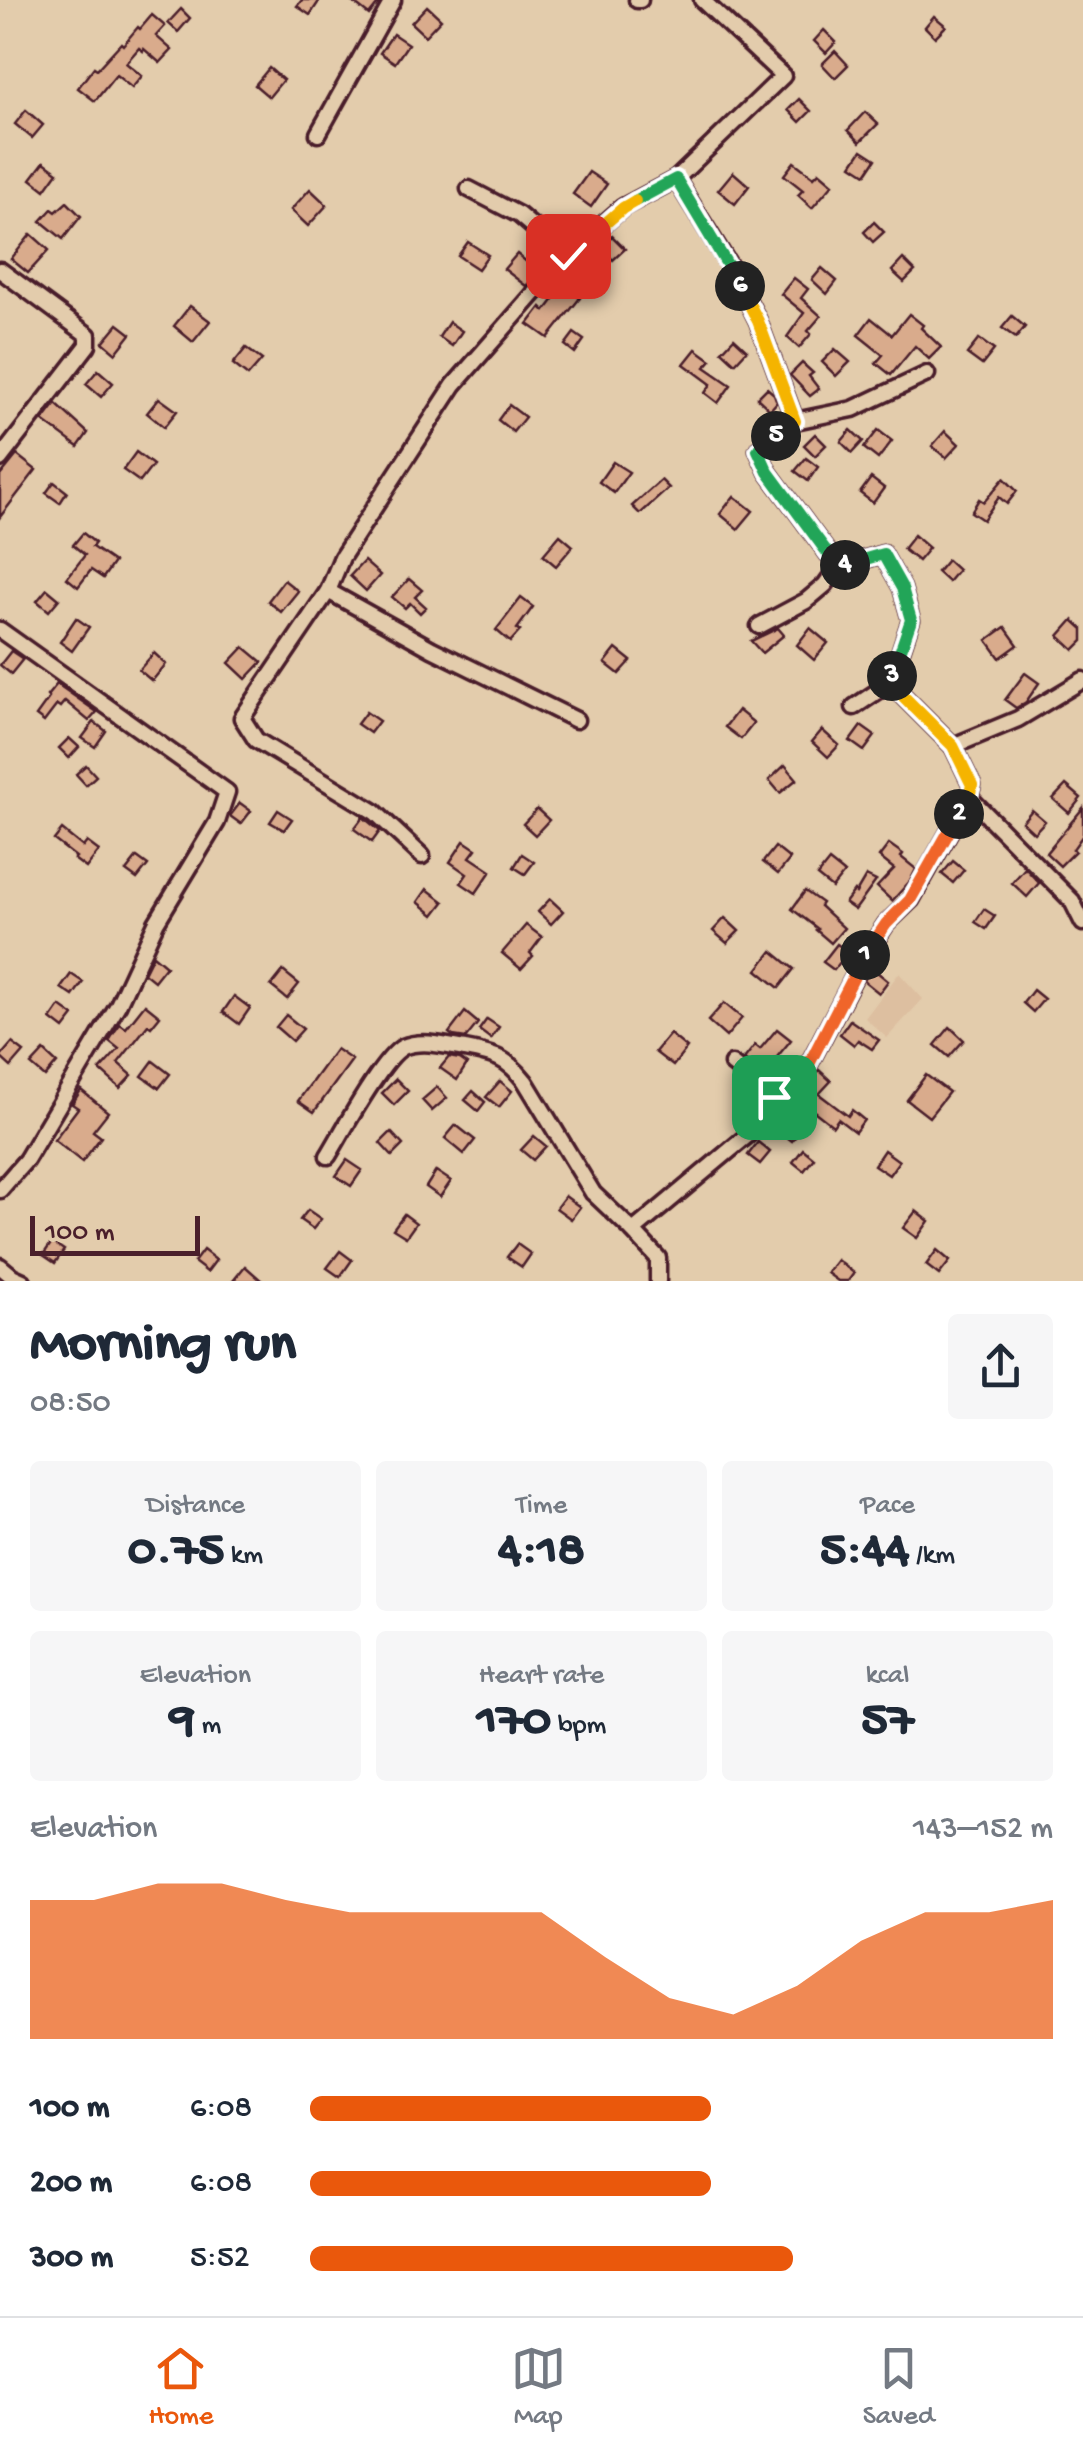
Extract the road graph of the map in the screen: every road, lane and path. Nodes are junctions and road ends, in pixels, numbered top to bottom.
1 (393, 0) edge
2 (702, 0) edge
3 (318, 134) dead end
4 (676, 179) junction
5 (469, 190) dead end
6 (568, 256) junction
7 (0, 270) edge
8 (926, 374) dead end
9 (795, 421) junction
10 (0, 460) edge
11 (838, 567) junction
12 (328, 590) junction
13 (759, 626) dead end
14 (0, 630) edge
15 (1083, 680) edge
16 (890, 683) junction
17 (854, 707) dead end
18 (576, 720) dead end
19 (953, 746) junction
20 (969, 797) junction
21 (422, 856) dead end
22 (1083, 922) edge
23 (732, 1064) dead end
24 (774, 1097) junction
25 (328, 1156) dead end
26 (0, 1190) edge
27 (632, 1231) junction
28 (0, 1266) edge
29 (23, 1281) edge
30 (658, 1281) edge

1 - 3 street
2 - 4 street
4 - 6 street
4 - 9 street
5 - 6 street
6 - 12 street
7 - 10 street
8 - 9 street
9 - 11 street
11 - 13 street
11 - 16 street
12 - 18 street
12 - 21 street
14 - 26 street
15 - 19 street
16 - 17 street
16 - 19 street
19 - 20 street
20 - 22 street
20 - 24 street
23 - 24 street
24 - 27 street
25 - 27 street
27 - 30 street
28 - 29 street

